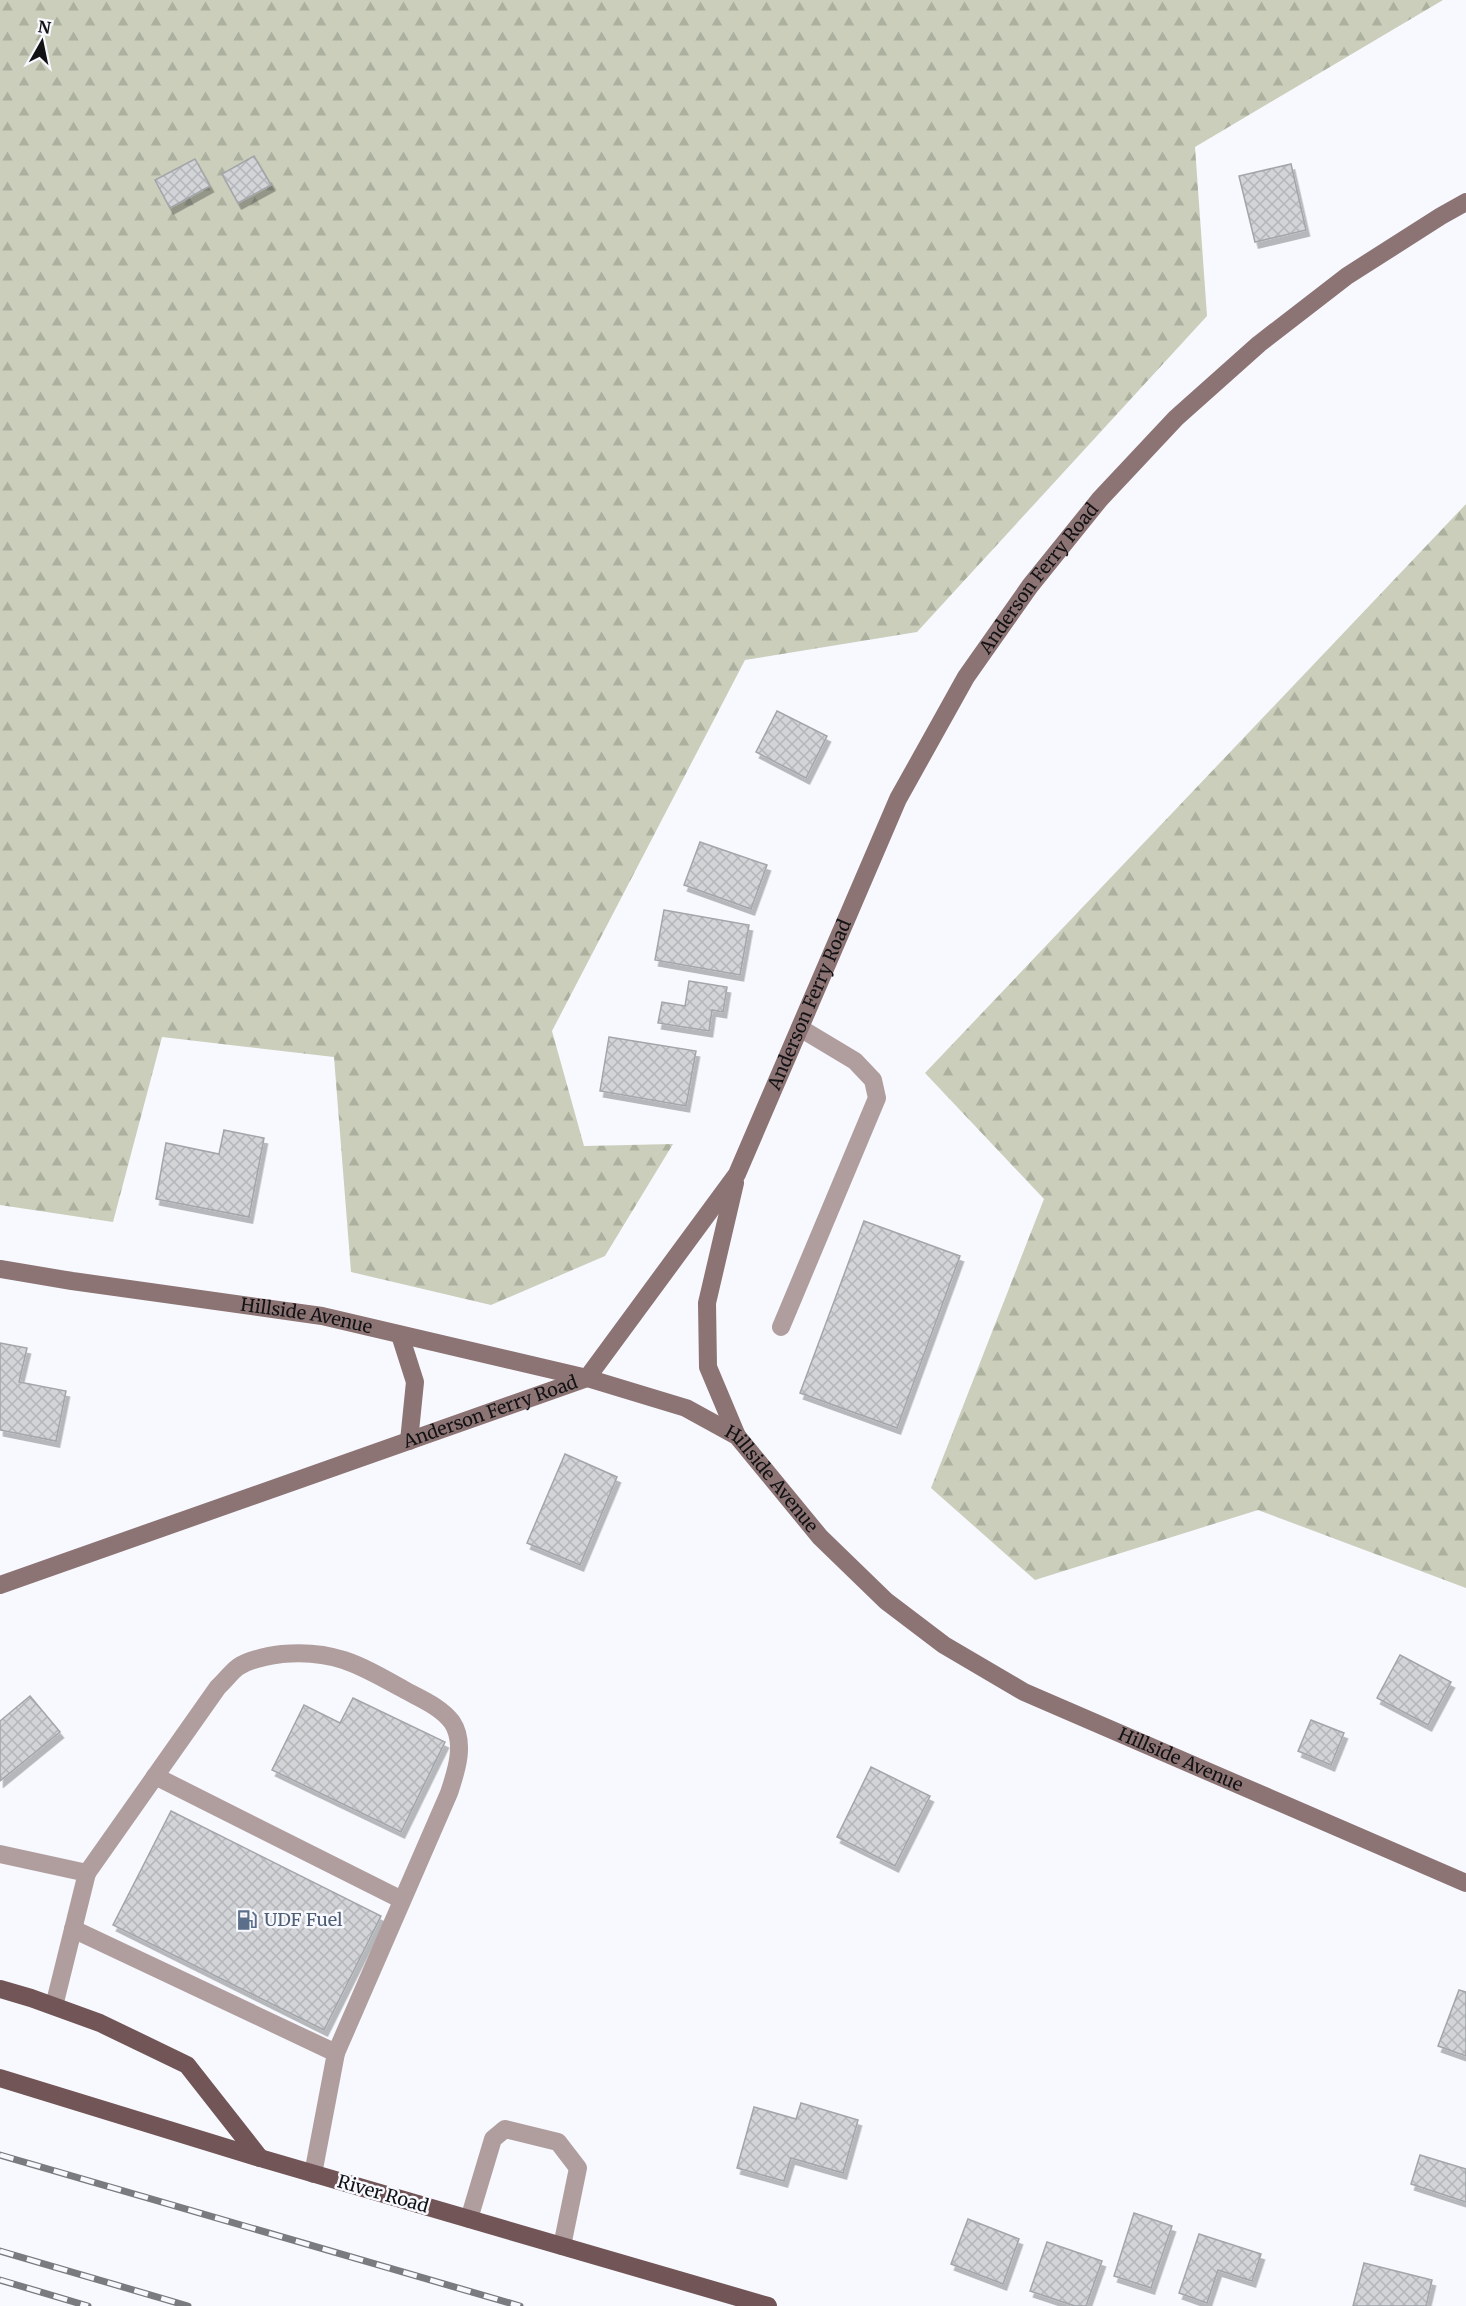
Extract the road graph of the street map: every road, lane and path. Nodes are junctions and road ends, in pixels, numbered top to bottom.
1 (1466, 202) edge
2 (800, 1028) junction
3 (737, 1174) junction
4 (0, 1269) edge
5 (781, 1327) dead end
6 (400, 1335) junction
7 (587, 1378) junction
8 (737, 1436) junction
9 (409, 1441) junction
10 (0, 1585) edge
11 (155, 1776) junction
12 (0, 1854) edge
13 (87, 1873) junction
14 (1466, 1883) edge
15 (402, 1900) junction
16 (73, 1929) junction
17 (0, 1989) edge
18 (54, 2006) junction
19 (336, 2053) junction
20 (0, 2078) edge
21 (260, 2158) junction
22 (313, 2174) junction
23 (468, 2219) junction
24 (562, 2246) junction
25 (768, 2306) edge

1 - 2 street, Anderson Ferry Road
2 - 3 street, Anderson Ferry Road
2 - 5 lane
3 - 7 street, Anderson Ferry Road
3 - 8 street
4 - 6 street, Hillside Avenue
6 - 7 street, Hillside Avenue
6 - 9 street
7 - 8 street, Hillside Avenue
7 - 9 street, Anderson Ferry Road
8 - 14 street, Hillside Avenue
9 - 10 street, Anderson Ferry Road
11 - 13 lane
11 - 15 lane
11 - 15 lane
12 - 13 lane
13 - 16 lane
15 - 19 lane
16 - 18 lane
16 - 19 lane
17 - 18 main road
18 - 21 main road
19 - 22 lane
20 - 21 main road, River Road
21 - 22 main road, River Road
22 - 23 main road, River Road
23 - 24 main road, River Road
23 - 24 lane
24 - 25 main road, River Road

